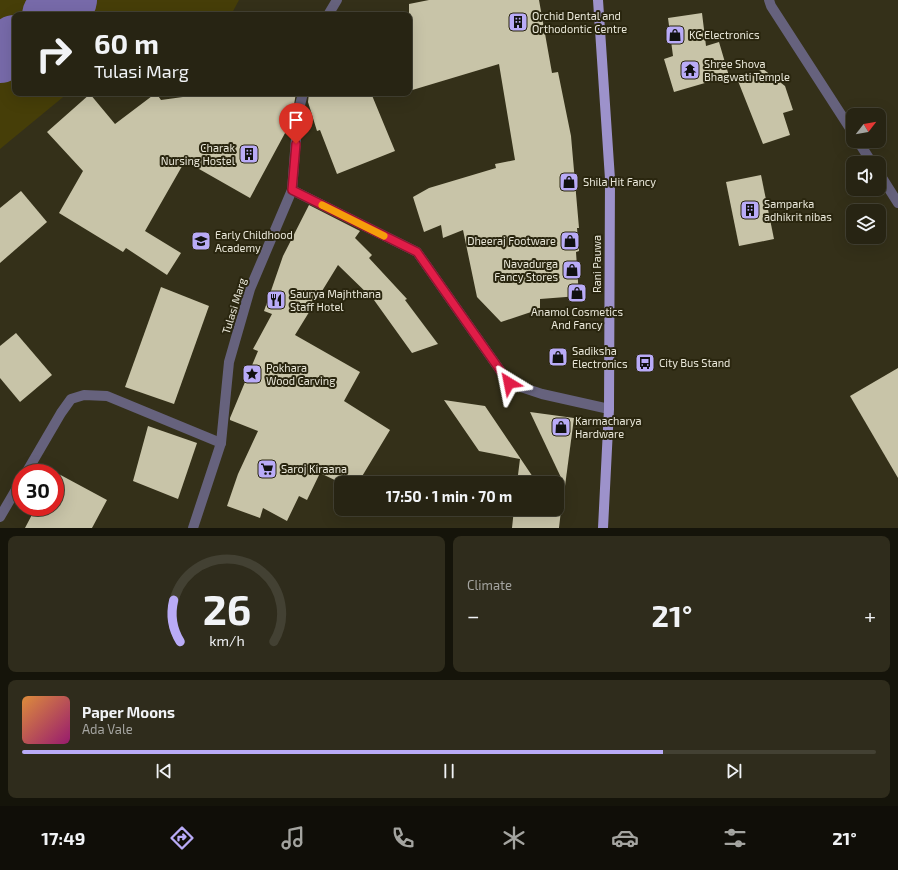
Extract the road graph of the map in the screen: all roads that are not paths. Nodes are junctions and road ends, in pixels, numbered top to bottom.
1 (337, 0) edge
2 (598, 0) edge
3 (768, 0) edge
4 (330, 12) edge
5 (302, 96) edge
6 (846, 122) edge
7 (886, 184) edge
8 (292, 190) junction
9 (898, 203) edge
10 (609, 409) junction
11 (221, 443) junction
12 (31, 464) edge
13 (12, 496) edge
14 (0, 517) edge
15 (193, 528) edge
16 (603, 528) edge

1 - 4 street
2 - 10 main road, Rani Pauwa
3 - 6 street
5 - 8 street, Tulasi Marg
7 - 9 street
8 - 10 street
8 - 11 street, Tulasi Marg
10 - 16 main road, Rani Pauwa
11 - 12 street
11 - 15 street, Tulasi Marg
13 - 14 street

